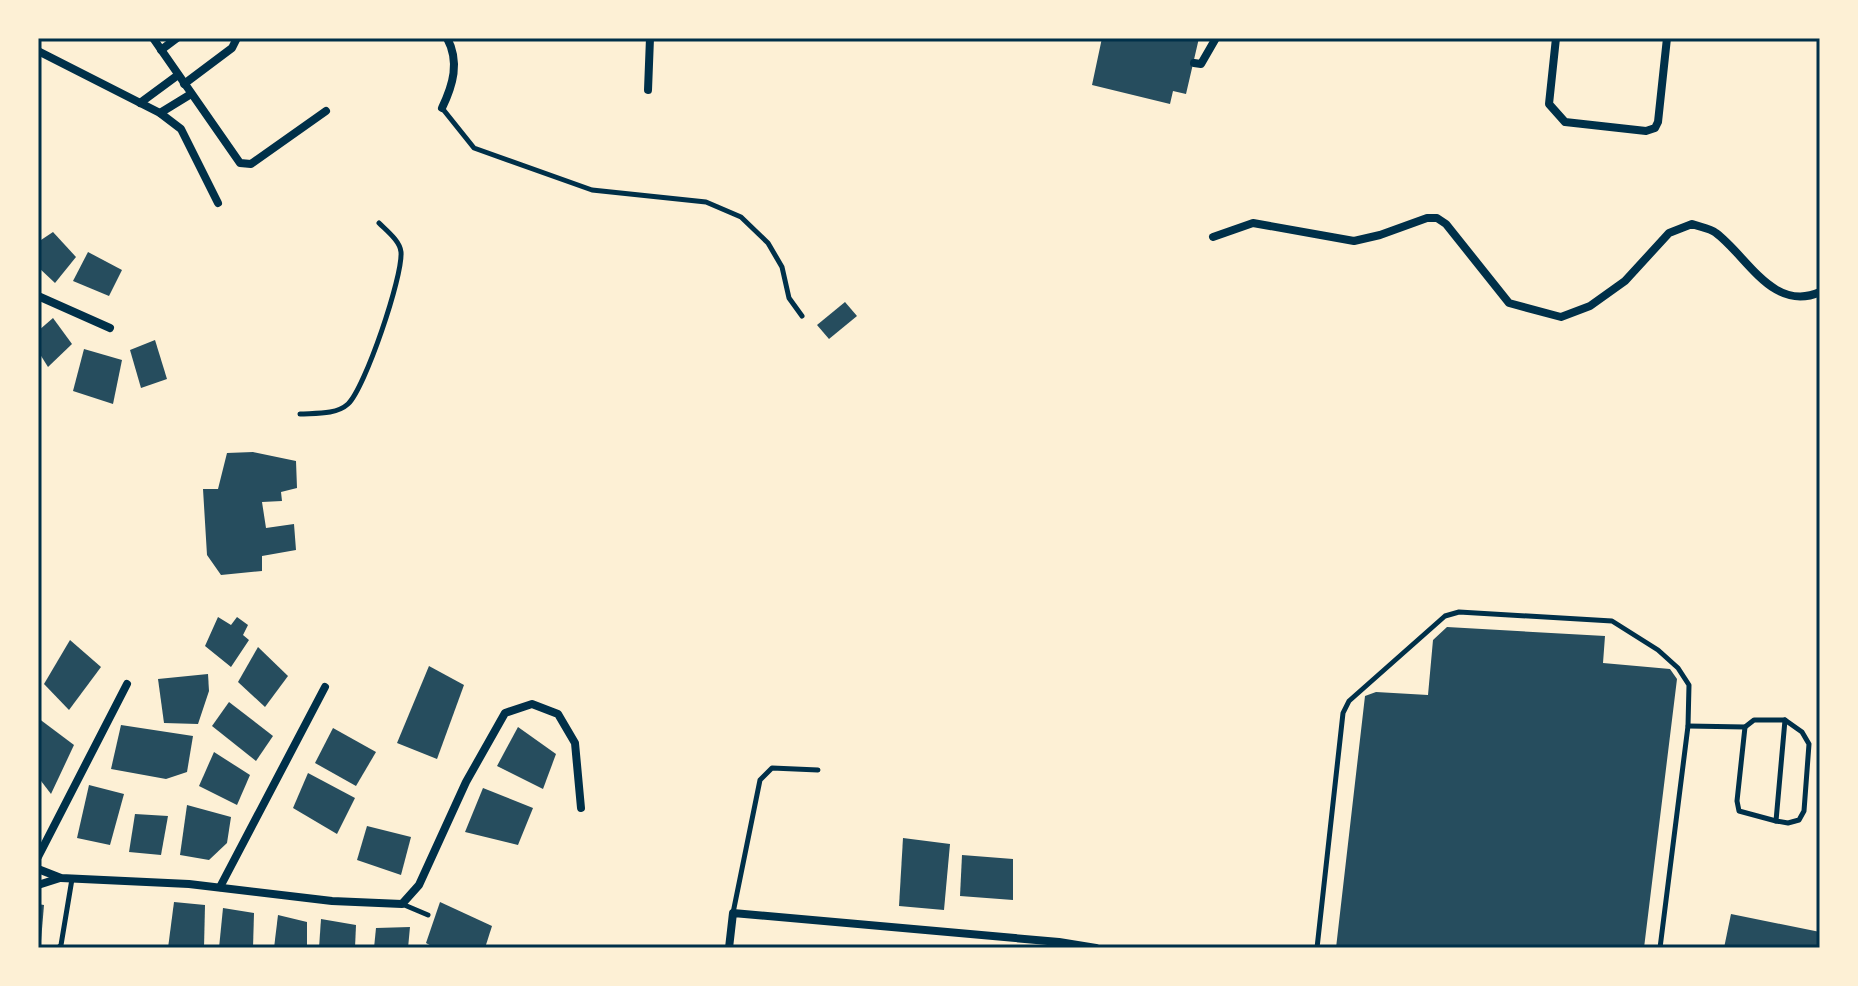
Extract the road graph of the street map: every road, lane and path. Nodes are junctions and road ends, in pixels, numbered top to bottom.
1 (153, 38) edge
2 (177, 38) edge
3 (237, 38) edge
4 (447, 38) edge
5 (650, 38) edge
6 (1216, 38) edge
7 (1556, 38) edge
8 (1667, 38) edge
9 (161, 50) junction
10 (38, 51) edge
11 (1194, 63) dead end
12 (181, 79) junction
13 (648, 90) dead end
14 (191, 94) junction
15 (140, 103) junction
16 (442, 108) joint
17 (326, 111) dead end
18 (160, 113) junction
19 (218, 203) dead end
20 (379, 223) dead end
21 (1213, 237) dead end
22 (1820, 292) edge
23 (38, 296) edge
24 (802, 316) dead end
25 (110, 328) dead end
26 (300, 414) dead end
27 (127, 684) dead end
28 (325, 687) dead end
29 (1785, 720) junction
30 (1688, 726) junction
31 (1745, 727) junction
32 (818, 770) dead end
33 (581, 808) dead end
34 (1776, 821) junction
35 (38, 857) edge
36 (38, 869) edge
37 (61, 878) junction
38 (72, 879) junction
39 (38, 885) edge
40 (220, 887) junction
41 (402, 904) junction
42 (733, 913) junction
43 (428, 915) dead end
44 (58, 948) edge
45 (729, 948) edge
46 (1096, 948) edge
47 (1317, 948) edge
48 (1660, 948) edge

1 - 9 street
2 - 9 street
3 - 12 street
4 - 16 street
5 - 13 street
6 - 11 street
7 - 8 street
9 - 12 street
10 - 15 street
12 - 14 street
12 - 15 street
14 - 17 street
14 - 18 street
15 - 18 street
16 - 24 lane
18 - 19 street
20 - 26 lane
21 - 22 street
23 - 25 street
27 - 35 street
28 - 40 street
29 - 31 lane
29 - 34 lane
29 - 34 lane
30 - 31 lane
30 - 47 lane
30 - 48 lane
31 - 34 lane
32 - 42 lane
33 - 41 street
36 - 37 street
37 - 38 street
37 - 39 street
38 - 40 street
38 - 44 lane
40 - 41 street
41 - 43 lane
42 - 45 street
42 - 46 street

